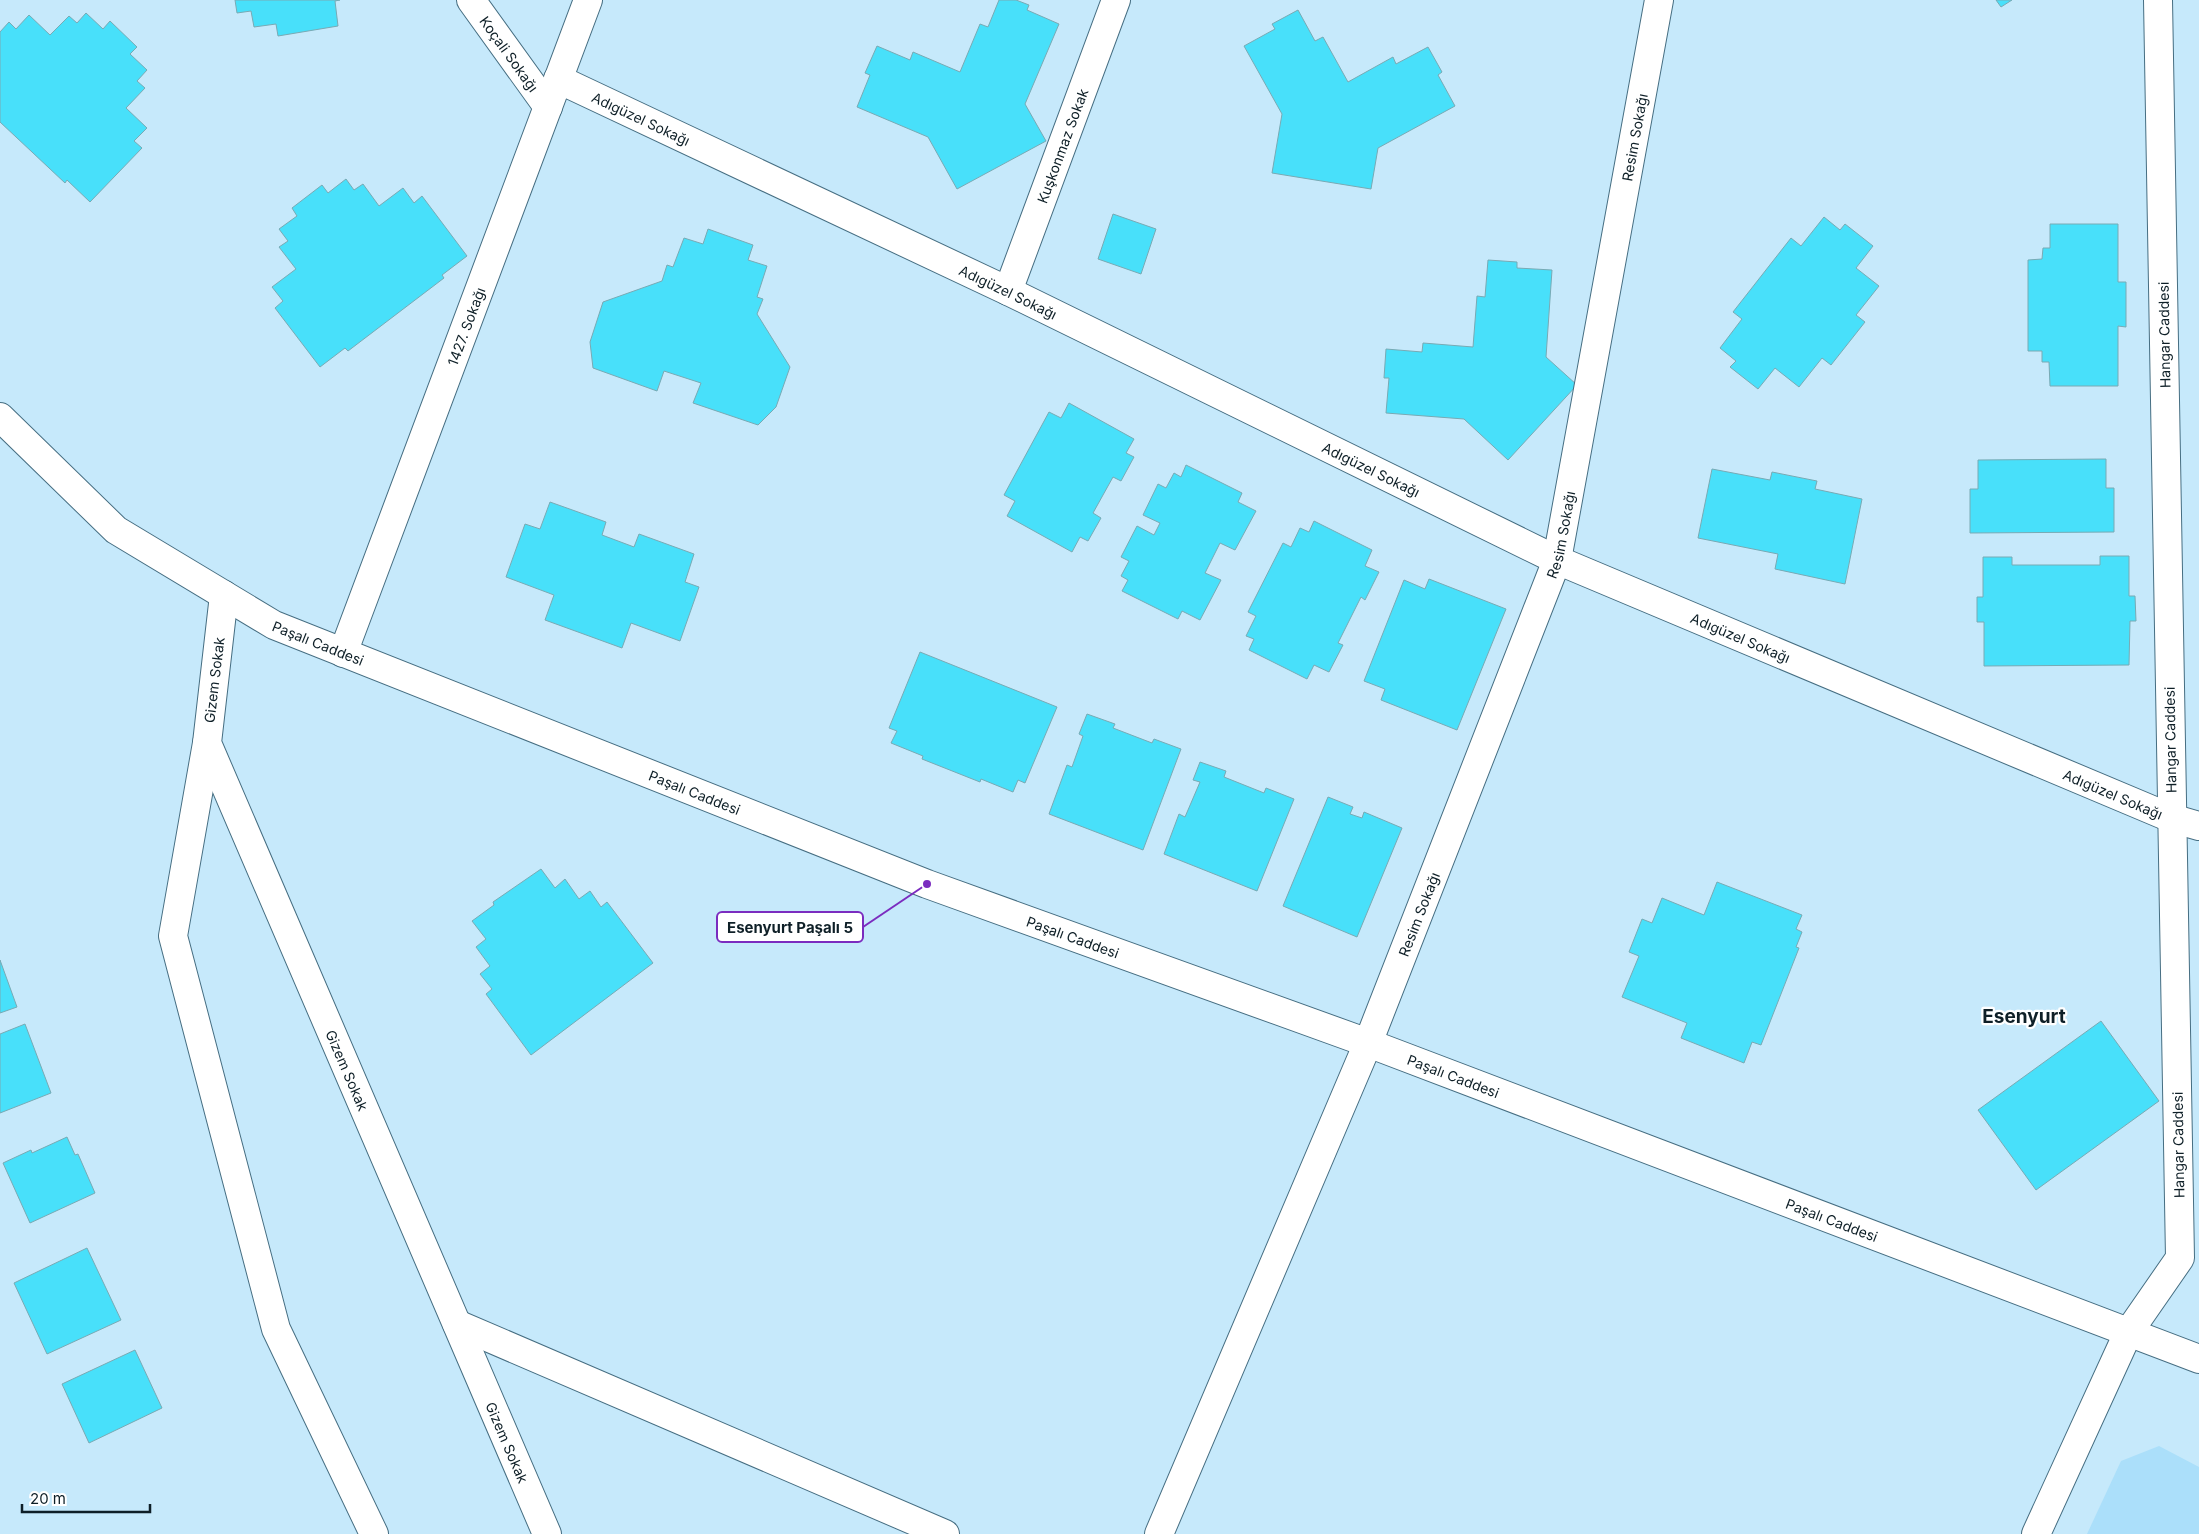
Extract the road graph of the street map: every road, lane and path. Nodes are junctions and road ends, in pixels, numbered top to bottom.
1 (472, 0) edge
2 (588, 0) edge
3 (1116, 0) edge
4 (1659, 0) edge
5 (2158, 0) edge
6 (558, 79) junction
7 (548, 107) junction
8 (1008, 291) junction
9 (0, 417) edge
10 (1557, 560) junction
11 (224, 595) junction
12 (343, 653) junction
13 (207, 743) junction
14 (2171, 818) junction
15 (2199, 826) edge
16 (1368, 1043) junction
17 (456, 1324) junction
18 (2128, 1333) junction
19 (2199, 1359) edge
20 (374, 1534) edge
21 (547, 1534) edge
22 (945, 1534) edge
23 (1159, 1534) edge
24 (2036, 1534) edge

1 - 7 street, Koçali Sokağı
2 - 6 street, 1427. Sokağı
3 - 8 street, Kuşkonmaz Sokak
4 - 10 street, Resim Sokağı
5 - 14 street, Hangar Caddesi
6 - 7 street, 1427. Sokağı
6 - 8 street, Adıgüzel Sokağı
7 - 12 street, 1427. Sokağı
8 - 10 street, Adıgüzel Sokağı
9 - 11 street, Paşalı Caddesi
10 - 14 street, Adıgüzel Sokağı
10 - 16 street, Resim Sokağı
11 - 12 street, Paşalı Caddesi
11 - 13 street, Gizem Sokak
12 - 16 street, Paşalı Caddesi
13 - 17 street, Gizem Sokak
13 - 20 street
14 - 15 street, Adıgüzel Sokağı
14 - 18 street, Hangar Caddesi
16 - 18 street, Paşalı Caddesi
16 - 23 street, Resim Sokağı
17 - 21 street, Gizem Sokak
17 - 22 street
18 - 19 street, Paşalı Caddesi
18 - 24 street, Hangar Caddesi

